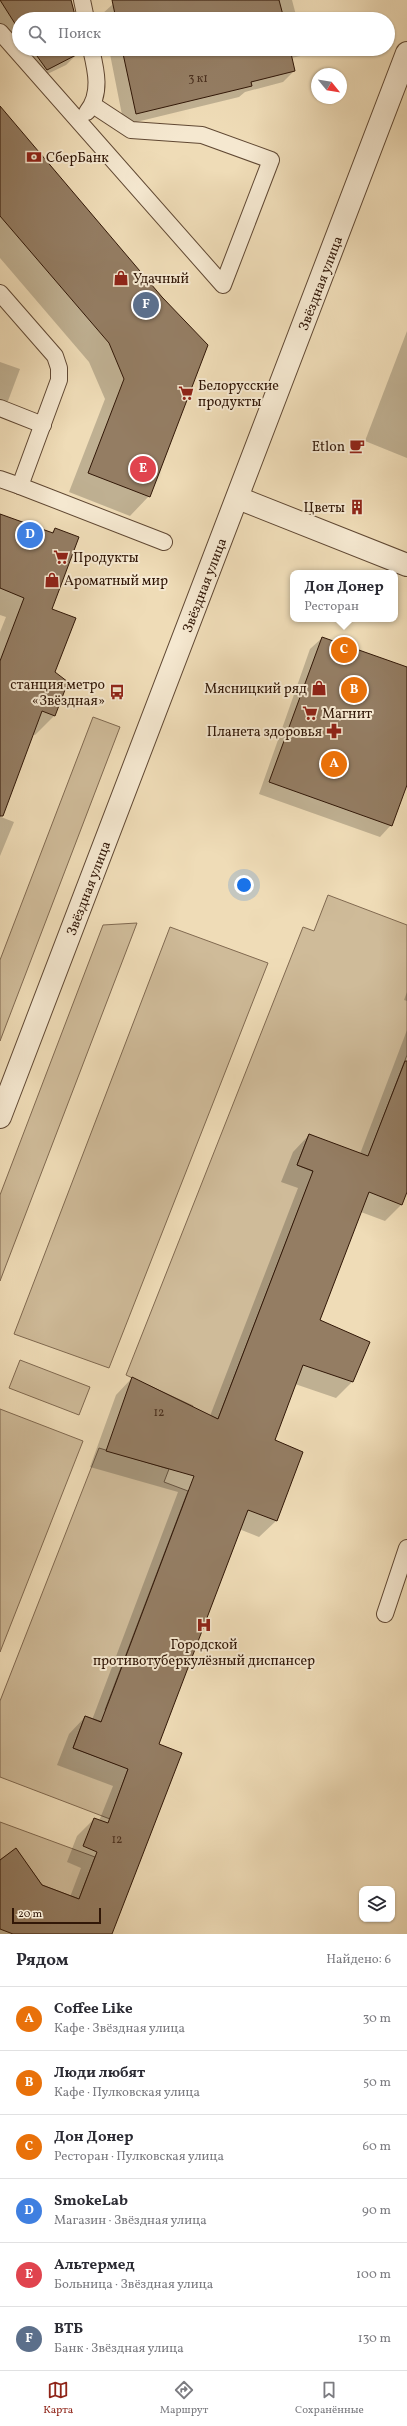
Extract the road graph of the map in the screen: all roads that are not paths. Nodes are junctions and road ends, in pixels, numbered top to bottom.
1 (82, 0) edge
2 (85, 12) edge
3 (0, 32) edge
4 (12, 46) edge
5 (407, 53) edge
6 (21, 56) edge
7 (93, 56) edge
8 (93, 105) junction
9 (79, 121) junction
10 (0, 293) edge
11 (0, 408) edge
12 (43, 425) junction
13 (0, 479) edge
14 (20, 486) junction
15 (238, 498) junction
16 (164, 542) dead end
17 (407, 565) edge
18 (0, 1117) edge
19 (407, 1548) edge
20 (385, 1614) dead end

1 - 2 lane
3 - 4 lane
5 - 15 street, Звёздная улица
6 - 9 lane
7 - 8 lane
8 - 9 lane
8 - 9 lane
10 - 12 lane
11 - 12 lane
12 - 14 lane
13 - 14 lane
14 - 16 lane
15 - 17 street
15 - 18 street, Звёздная улица
19 - 20 lane

